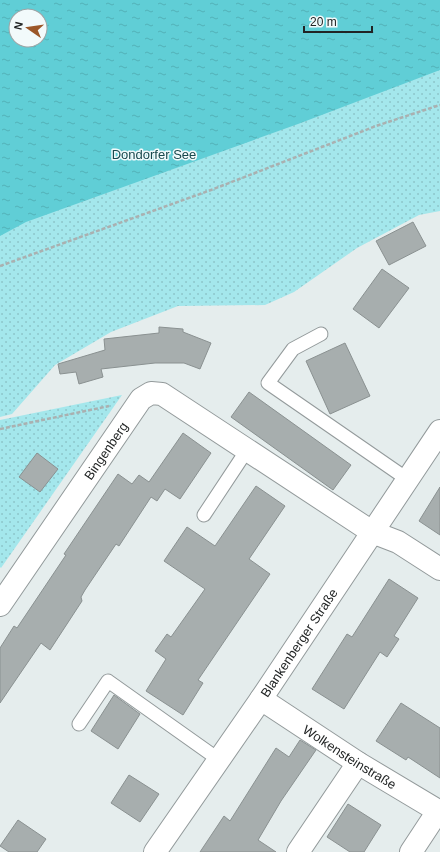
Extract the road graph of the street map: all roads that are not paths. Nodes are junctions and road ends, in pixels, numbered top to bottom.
1 (321, 334) dead end
2 (440, 431) edge
3 (247, 450) junction
4 (407, 479) junction
5 (204, 515) dead end
6 (372, 532) junction
7 (440, 569) edge
8 (0, 605) edge
9 (261, 699) junction
10 (79, 724) dead end
11 (218, 759) junction
12 (358, 763) junction
13 (439, 812) edge
14 (155, 852) edge
15 (298, 852) edge
16 (411, 852) edge

1 - 4 lane
2 - 4 street, Blankenberger Straße
3 - 5 lane
3 - 6 street
3 - 8 street, Bingenberg
4 - 6 street, Blankenberger Straße
6 - 7 street
6 - 9 street, Blankenberger Straße
9 - 11 street, Blankenberger Straße
9 - 12 street, Wolkensteinstraße
10 - 11 lane
11 - 14 street, Blankenberger Straße
12 - 13 street, Wolkensteinstraße
12 - 15 street
13 - 16 street

